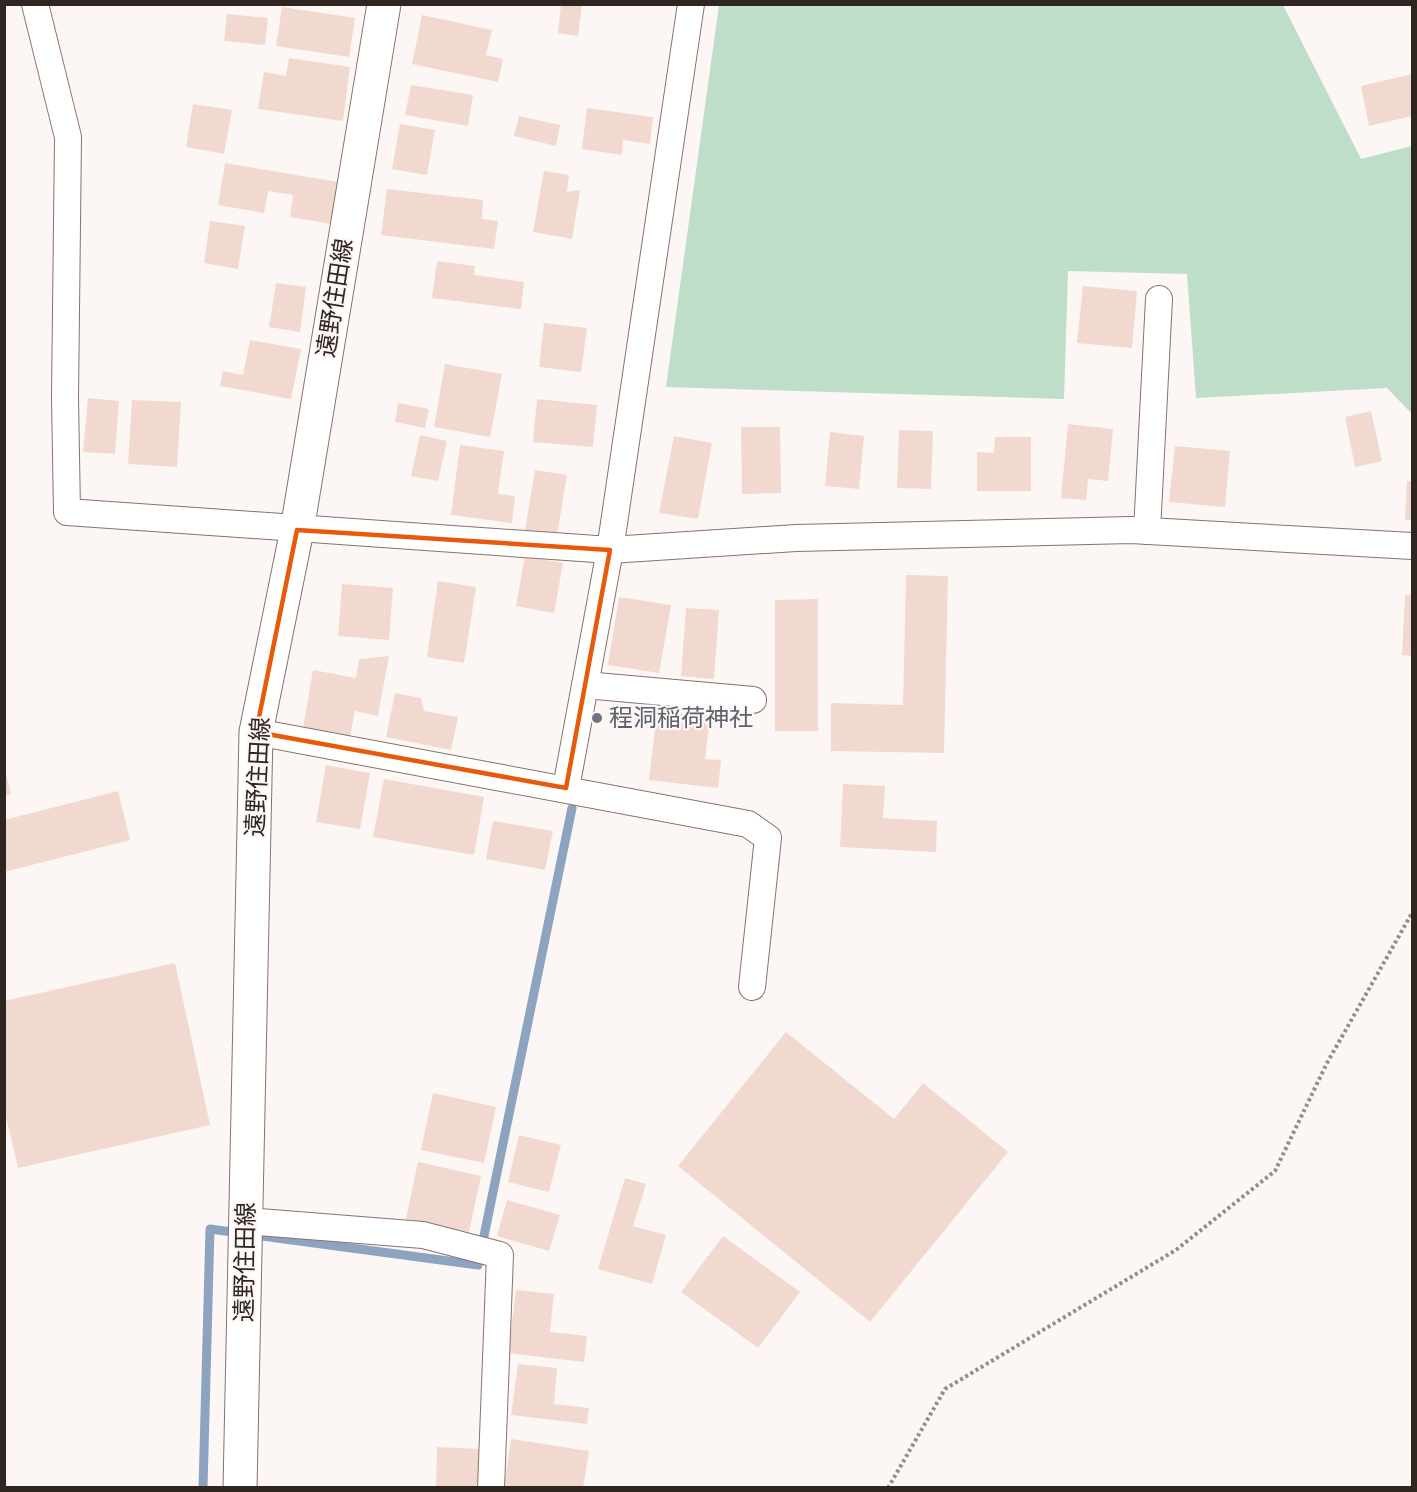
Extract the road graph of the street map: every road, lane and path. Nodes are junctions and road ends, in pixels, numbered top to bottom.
1 (35, 4) edge
2 (384, 4) edge
3 (691, 4) edge
4 (1159, 298) dead end
5 (297, 530) junction
6 (1147, 531) junction
7 (1413, 546) edge
8 (610, 550) junction
9 (585, 685) junction
10 (753, 700) dead end
11 (256, 732) junction
12 (566, 788) junction
13 (1413, 913) edge
14 (752, 987) dead end
15 (246, 1221) junction
16 (240, 1488) edge
17 (491, 1488) edge
18 (888, 1488) edge

1 - 5 street
2 - 5 main road, 遠野住田線
3 - 8 street
4 - 6 street
5 - 8 street
5 - 11 main road, 遠野住田線
6 - 7 street
6 - 8 street
8 - 9 street
9 - 10 street
9 - 12 street
11 - 12 street
11 - 15 main road, 遠野住田線
12 - 14 street
13 - 18 path
15 - 16 main road, 遠野住田線
15 - 17 street

